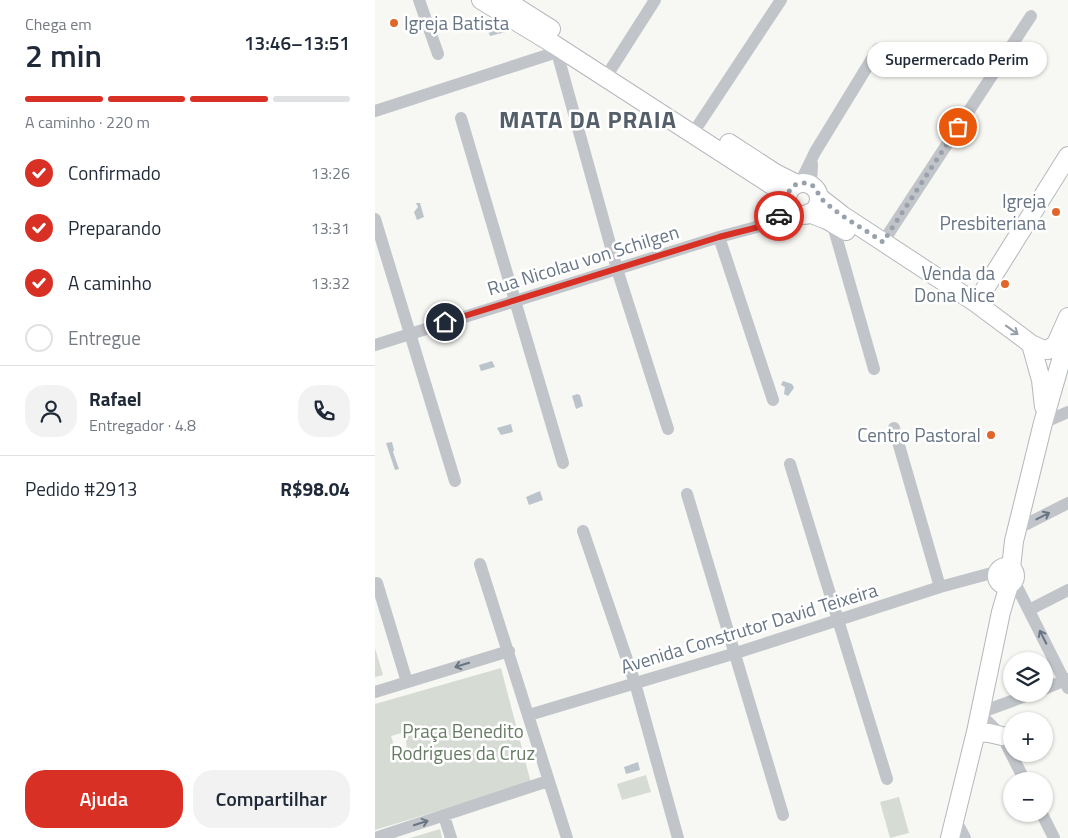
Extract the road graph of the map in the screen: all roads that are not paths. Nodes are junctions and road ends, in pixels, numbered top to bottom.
1 (419, 0) edge
2 (655, 0) edge
3 (781, 0) edge
4 (504, 5) edge
5 (1031, 16) dead end
6 (556, 49) junction
7 (878, 49) dead end
8 (438, 54) dead end
9 (611, 69) junction
10 (375, 111) edge
11 (461, 118) dead end
12 (692, 126) junction
13 (1068, 156) edge
14 (800, 191) junction
15 (805, 214) junction
16 (375, 220) edge
17 (832, 222) junction
18 (774, 223) junction
19 (719, 237) junction
20 (883, 242) junction
21 (617, 268) junction
22 (516, 301) junction
23 (976, 303) junction
24 (993, 316) junction
25 (1068, 317) edge
26 (409, 333) junction
27 (1068, 336) edge
28 (1031, 344) junction
29 (375, 345) edge
30 (875, 369) dead end
31 (773, 400) dead end
32 (1068, 412) edge
33 (1043, 423) junction
34 (894, 428) dead end
35 (668, 429) dead end
36 (563, 463) dead end
37 (790, 464) dead end
38 (455, 481) dead end
39 (687, 494) dead end
40 (1068, 503) edge
41 (583, 531) dead end
42 (1016, 535) junction
43 (480, 564) dead end
44 (1002, 576) junction
45 (377, 583) dead end
46 (940, 588) junction
47 (1068, 590) edge
48 (1029, 610) junction
49 (838, 619) junction
50 (509, 651) junction
51 (736, 652) junction
52 (407, 682) junction
53 (635, 683) junction
54 (1067, 683) edge
55 (1053, 687) edge
56 (375, 692) edge
57 (1009, 702) edge
58 (979, 713) junction
59 (529, 715) junction
60 (976, 732) junction
61 (1002, 736) junction
62 (1020, 772) edge
63 (887, 779) dead end
64 (548, 781) junction
65 (783, 815) dead end
66 (444, 816) junction
67 (955, 819) junction
68 (1046, 822) edge
69 (375, 838) edge
70 (451, 838) edge
71 (567, 838) edge
72 (679, 838) edge
73 (950, 838) edge
74 (965, 838) edge
75 (1054, 838) edge

1 - 8 street
2 - 9 street
3 - 12 street
4 - 6 street
4 - 9 street
5 - 20 street
6 - 10 street
6 - 12 street
6 - 21 street
7 - 14 street
9 - 12 street
11 - 22 street
12 - 14 street
13 - 23 street
14 - 15 street
14 - 15 street
14 - 18 street
14 - 20 street
15 - 17 street
15 - 18 street, Rua Nicolau von Schilgen
16 - 26 street
17 - 24 street
17 - 30 street
18 - 19 street, Rua Nicolau von Schilgen
19 - 21 street, Rua Nicolau von Schilgen
19 - 31 street
20 - 23 street
21 - 22 street, Rua Nicolau von Schilgen
21 - 35 street
22 - 26 street, Rua Nicolau von Schilgen
22 - 36 street
23 - 24 street
24 -> 28 street
25 - 28 street
26 - 29 street, Rua Nicolau von Schilgen
26 - 38 street
27 - 33 street
28 - 33 street
32 - 33 street
33 - 42 street
34 - 46 street
37 - 49 street
39 - 51 street
42 -> 40 street
41 - 53 street
42 - 44 street
43 - 50 street
44 - 46 street, Avenida Construtor David Teixeira
44 - 48 street
44 - 58 street
45 - 52 street
46 - 49 street, Avenida Construtor David Teixeira
47 - 48 street
54 -> 48 street
49 - 51 street, Avenida Construtor David Teixeira
49 - 63 street
50 -> 52 street
50 - 59 street
51 - 53 street, Avenida Construtor David Teixeira
51 - 65 street
52 - 56 street
53 - 59 street, Avenida Construtor David Teixeira
53 - 72 street
54 - 55 street
57 - 58 street
58 - 60 street
58 - 61 street
59 - 64 street
60 - 61 street
60 - 67 street
61 - 62 street
64 - 66 street
64 - 71 street
69 -> 66 street
66 - 70 street
67 - 73 street
67 - 74 street
68 - 75 street

